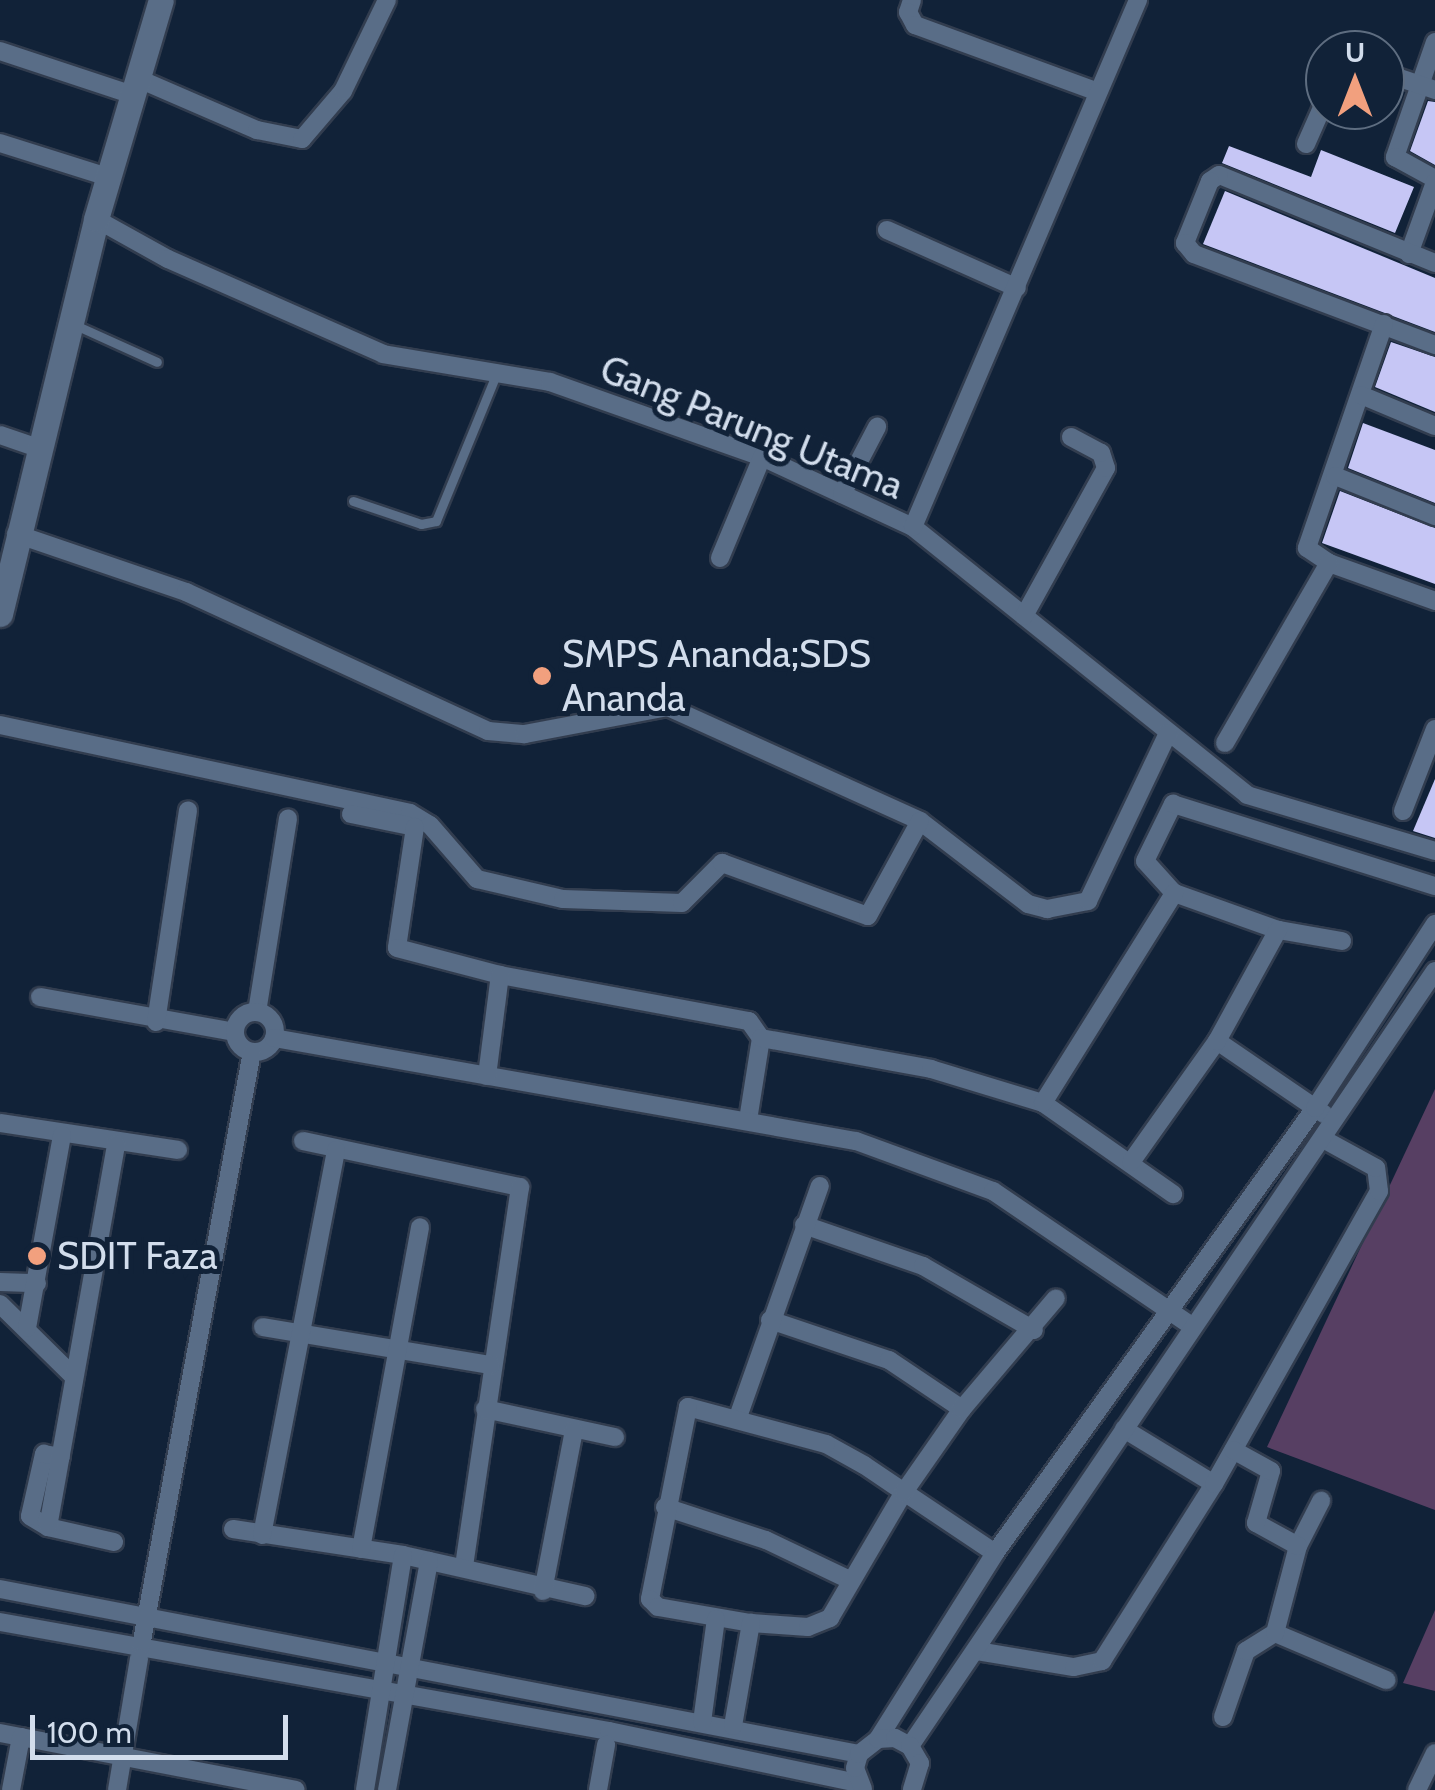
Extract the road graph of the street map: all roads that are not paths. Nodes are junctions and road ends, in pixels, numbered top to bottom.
1 (161, 0) edge
2 (386, 0) edge
3 (912, 0) edge
4 (1138, 0) edge
5 (1435, 42) edge
6 (0, 51) edge
7 (136, 87) junction
8 (1428, 87) edge
9 (1098, 92) junction
10 (1312, 130) edge
11 (0, 144) edge
12 (1306, 144) dead end
13 (108, 177) junction
14 (1435, 180) edge
15 (96, 219) junction
16 (888, 230) dead end
17 (1408, 254) junction
18 (1435, 263) edge
19 (1017, 288) junction
20 (69, 322) junction
21 (1384, 324) junction
22 (1435, 345) edge
23 (158, 362) dead end
24 (497, 372) junction
25 (1361, 395) junction
26 (1435, 426) edge
27 (877, 427) dead end
28 (0, 435) edge
29 (1071, 437) dead end
30 (38, 448) junction
31 (762, 457) junction
32 (1335, 476) junction
33 (842, 494) junction
34 (353, 501) dead end
35 (1435, 516) edge
36 (913, 526) junction
37 (16, 534) junction
38 (720, 558) dead end
39 (1329, 563) junction
40 (1435, 600) edge
41 (1, 606) edge
42 (1024, 616) junction
43 (0, 725) edge
44 (1435, 729) edge
45 (1168, 732) junction
46 (1226, 744) dead end
47 (188, 810) dead end
48 (1403, 810) dead end
49 (350, 814) dead end
50 (288, 818) dead end
51 (920, 822) junction
52 (1435, 851) edge
53 (1435, 886) edge
54 (1174, 894) junction
55 (1435, 924) edge
56 (1278, 930) junction
57 (1342, 941) dead end
58 (1435, 971) edge
59 (500, 974) junction
60 (40, 997) dead end
61 (257, 1012) junction
62 (156, 1022) junction
63 (234, 1032) junction
64 (274, 1038) junction
65 (761, 1038) junction
66 (1217, 1041) junction
67 (252, 1052) junction
68 (487, 1076) junction
69 (1043, 1103) junction
70 (1315, 1108) junction
71 (748, 1120) junction
72 (1334, 1122) junction
73 (0, 1123) edge
74 (62, 1135) junction
75 (1322, 1139) junction
76 (303, 1140) dead end
77 (116, 1144) junction
78 (178, 1150) dead end
79 (336, 1150) junction
80 (1130, 1162) junction
81 (820, 1186) dead end
82 (1173, 1194) dead end
83 (804, 1225) junction
84 (420, 1227) dead end
85 (0, 1282) edge
86 (37, 1284) junction
87 (1056, 1298) dead end
88 (0, 1304) edge
89 (1171, 1306) junction
90 (770, 1320) junction
91 (262, 1327) dead end
92 (1193, 1327) junction
93 (27, 1328) junction
94 (298, 1330) junction
95 (1034, 1330) junction
96 (399, 1346) junction
97 (491, 1364) junction
98 (71, 1374) junction
99 (485, 1409) junction
100 (962, 1409) junction
101 (738, 1417) junction
102 (1124, 1429) junction
103 (574, 1430) junction
104 (616, 1437) dead end
105 (1234, 1450) junction
106 (1214, 1484) junction
107 (904, 1492) junction
108 (1321, 1501) dead end
109 (665, 1508) junction
110 (232, 1529) dead end
111 (262, 1535) junction
112 (114, 1542) dead end
113 (1298, 1546) junction
114 (361, 1549) junction
115 (995, 1553) junction
116 (403, 1555) junction
117 (429, 1561) junction
118 (464, 1568) junction
119 (850, 1580) junction
120 (0, 1588) edge
121 (543, 1591) junction
122 (585, 1596) dead end
123 (148, 1614) junction
124 (716, 1619) junction
125 (0, 1622) edge
126 (751, 1623) junction
127 (1275, 1633) junction
128 (977, 1651) junction
129 (140, 1652) junction
130 (385, 1659) junction
131 (410, 1664) junction
132 (1386, 1680) dead end
133 (380, 1689) junction
134 (404, 1694) junction
135 (1222, 1717) dead end
136 (702, 1722) junction
137 (733, 1726) junction
138 (0, 1733) edge
139 (21, 1738) junction
140 (878, 1739) junction
141 (606, 1746) dead end
142 (910, 1746) junction
143 (1435, 1753) edge
144 (860, 1754) junction
145 (123, 1756) junction
146 (237, 1784) edge
147 (861, 1786) edge
148 (11, 1790) edge
149 (118, 1790) edge
150 (296, 1790) edge
151 (365, 1790) edge
152 (387, 1790) edge
153 (598, 1790) edge
154 (912, 1790) edge
155 (1417, 1790) edge

1 - 7 main road
2 - 7 street
3 - 9 street
4 - 9 street
5 - 8 street
6 - 7 street
7 - 13 main road
8 - 14 street
9 - 19 street
10 - 12 street
11 - 13 street
13 - 15 main road
14 - 17 street
15 - 20 main road
15 - 24 street, Gang Parung Utama
16 - 19 street
17 - 18 street
17 - 21 street
19 - 36 street
20 - 23 lane
20 - 30 main road
21 - 22 street
21 - 25 street
24 - 31 street, Gang Parung Utama
24 - 34 lane
25 - 26 street
25 - 32 street
27 - 33 street
28 - 30 street
29 - 42 street
30 - 37 main road
31 - 33 street, Gang Parung Utama
31 - 38 street
32 - 35 street
32 - 39 street
33 - 36 street, Gang Parung Utama
36 - 42 street, Gang Parung Utama
37 - 41 main road
37 - 51 street
39 - 40 street
39 - 46 street
42 - 45 street, Gang Parung Utama
43 - 51 street
44 - 48 street
45 - 51 street
45 - 52 street, Gang Parung Utama
47 - 62 street
49 - 59 street
50 - 61 street
53 - 54 street
54 - 56 street
54 - 69 street
55 - 70 street
56 - 57 street
56 - 66 street
58 - 72 street
59 - 65 street
59 - 68 street
60 - 62 street
61 - 63 street
61 - 64 street
62 - 63 street
63 - 67 street
64 - 67 street
64 - 68 street
65 - 69 street
65 - 71 street
66 - 70 street
66 - 80 street
67 - 123 street
68 - 71 street
69 - 80 street
70 - 72 street
70 - 89 street
71 - 89 street
72 - 75 street
73 - 74 street
74 - 77 street
74 - 86 street
75 - 92 street
75 - 105 street
76 - 79 street
77 - 78 street
77 - 98 street
79 - 94 street
79 - 97 street
80 - 82 street
81 - 83 street
83 - 90 street
83 - 95 street
84 - 96 street
85 - 86 street
86 - 93 street
87 - 95 street
88 - 93 street
89 - 92 street
89 - 115 street
90 - 100 street
90 - 101 street
91 - 94 street
92 - 102 street
93 - 98 street
94 - 96 street
94 - 111 street
95 - 100 street
96 - 97 street
96 - 114 street
97 - 99 street
98 - 112 street
99 - 103 street
99 - 118 street
100 - 107 street
101 - 107 street
101 - 109 street
102 - 106 street
102 - 128 street
103 - 104 street
103 - 121 street
105 - 106 street
105 - 113 street
106 - 128 street
107 - 115 street
107 - 119 street
108 - 113 street
109 - 119 street
109 - 124 street
110 - 111 street
111 - 114 street
113 - 127 street
114 - 116 street
115 - 140 street
116 - 117 street
116 - 130 street
117 - 118 street
117 - 131 street
118 - 121 street
119 - 126 street
120 - 123 street
121 - 122 street
123 - 129 street
123 - 130 street
124 - 126 street
124 - 136 street
125 - 129 street
126 - 137 street
127 - 132 street
127 - 135 street
128 - 142 street
129 - 133 street
129 - 145 street
130 - 131 street
130 - 133 street
131 - 134 street
131 - 136 street
133 - 134 street
133 - 151 street
134 - 147 street
134 - 152 street
136 - 137 street
137 - 144 street
138 - 139 street
139 - 145 street
139 - 148 street
140 - 142 street
140 - 144 street
141 - 153 street
142 - 154 street
143 - 155 street
144 - 147 street
145 - 146 street
145 - 149 street
146 - 150 street

